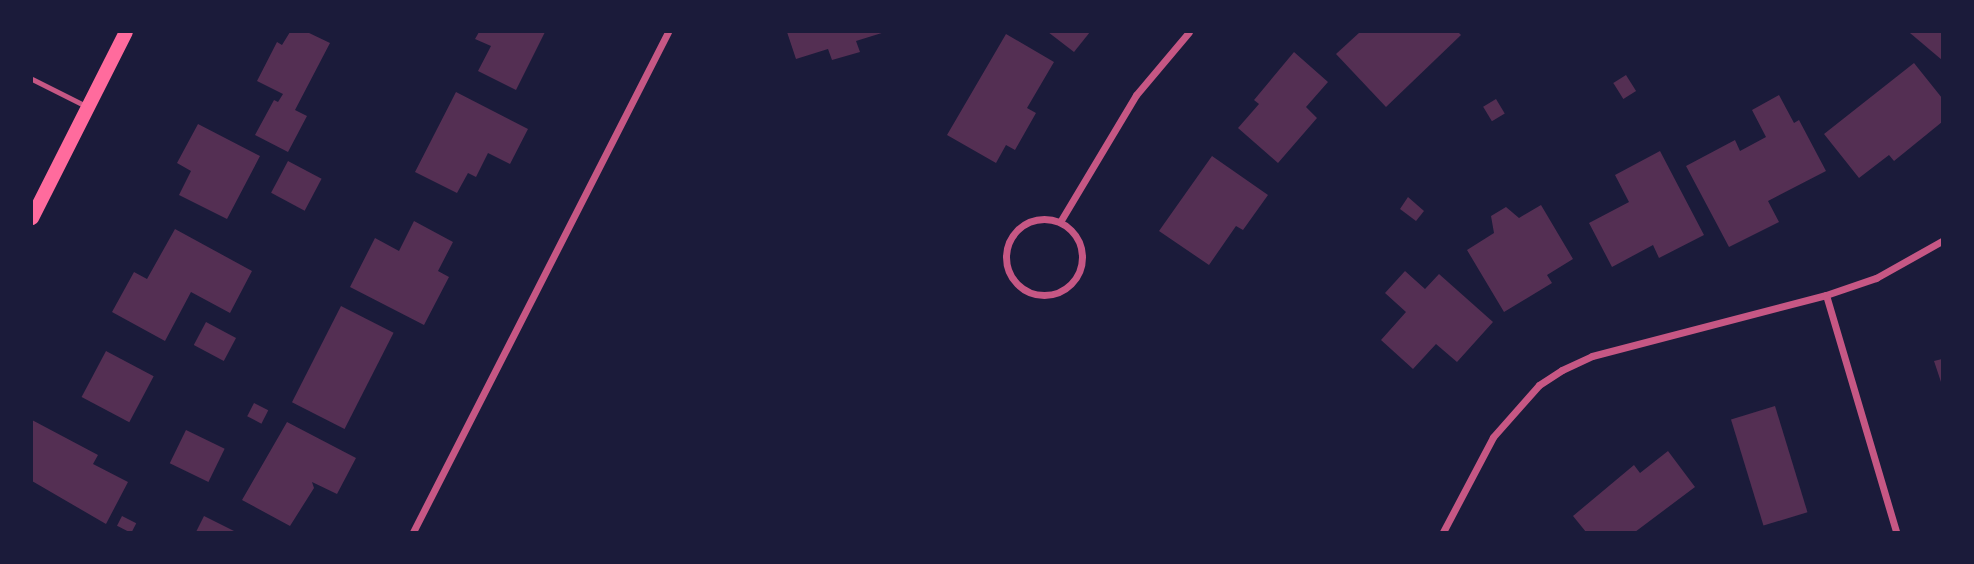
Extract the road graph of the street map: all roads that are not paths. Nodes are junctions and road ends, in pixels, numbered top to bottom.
1 (126, 32) edge
2 (668, 32) edge
3 (1189, 32) edge
4 (32, 79) edge
5 (88, 107) junction
6 (32, 218) edge
7 (1060, 222) junction
8 (1942, 242) edge
9 (1826, 295) junction
10 (413, 533) edge
11 (1443, 533) edge
12 (1896, 533) edge

1 - 5 main road
2 - 10 street
3 - 7 street
4 - 5 lane
5 - 6 main road
7 - 7 street
8 - 9 street
9 - 11 street
9 - 12 street

